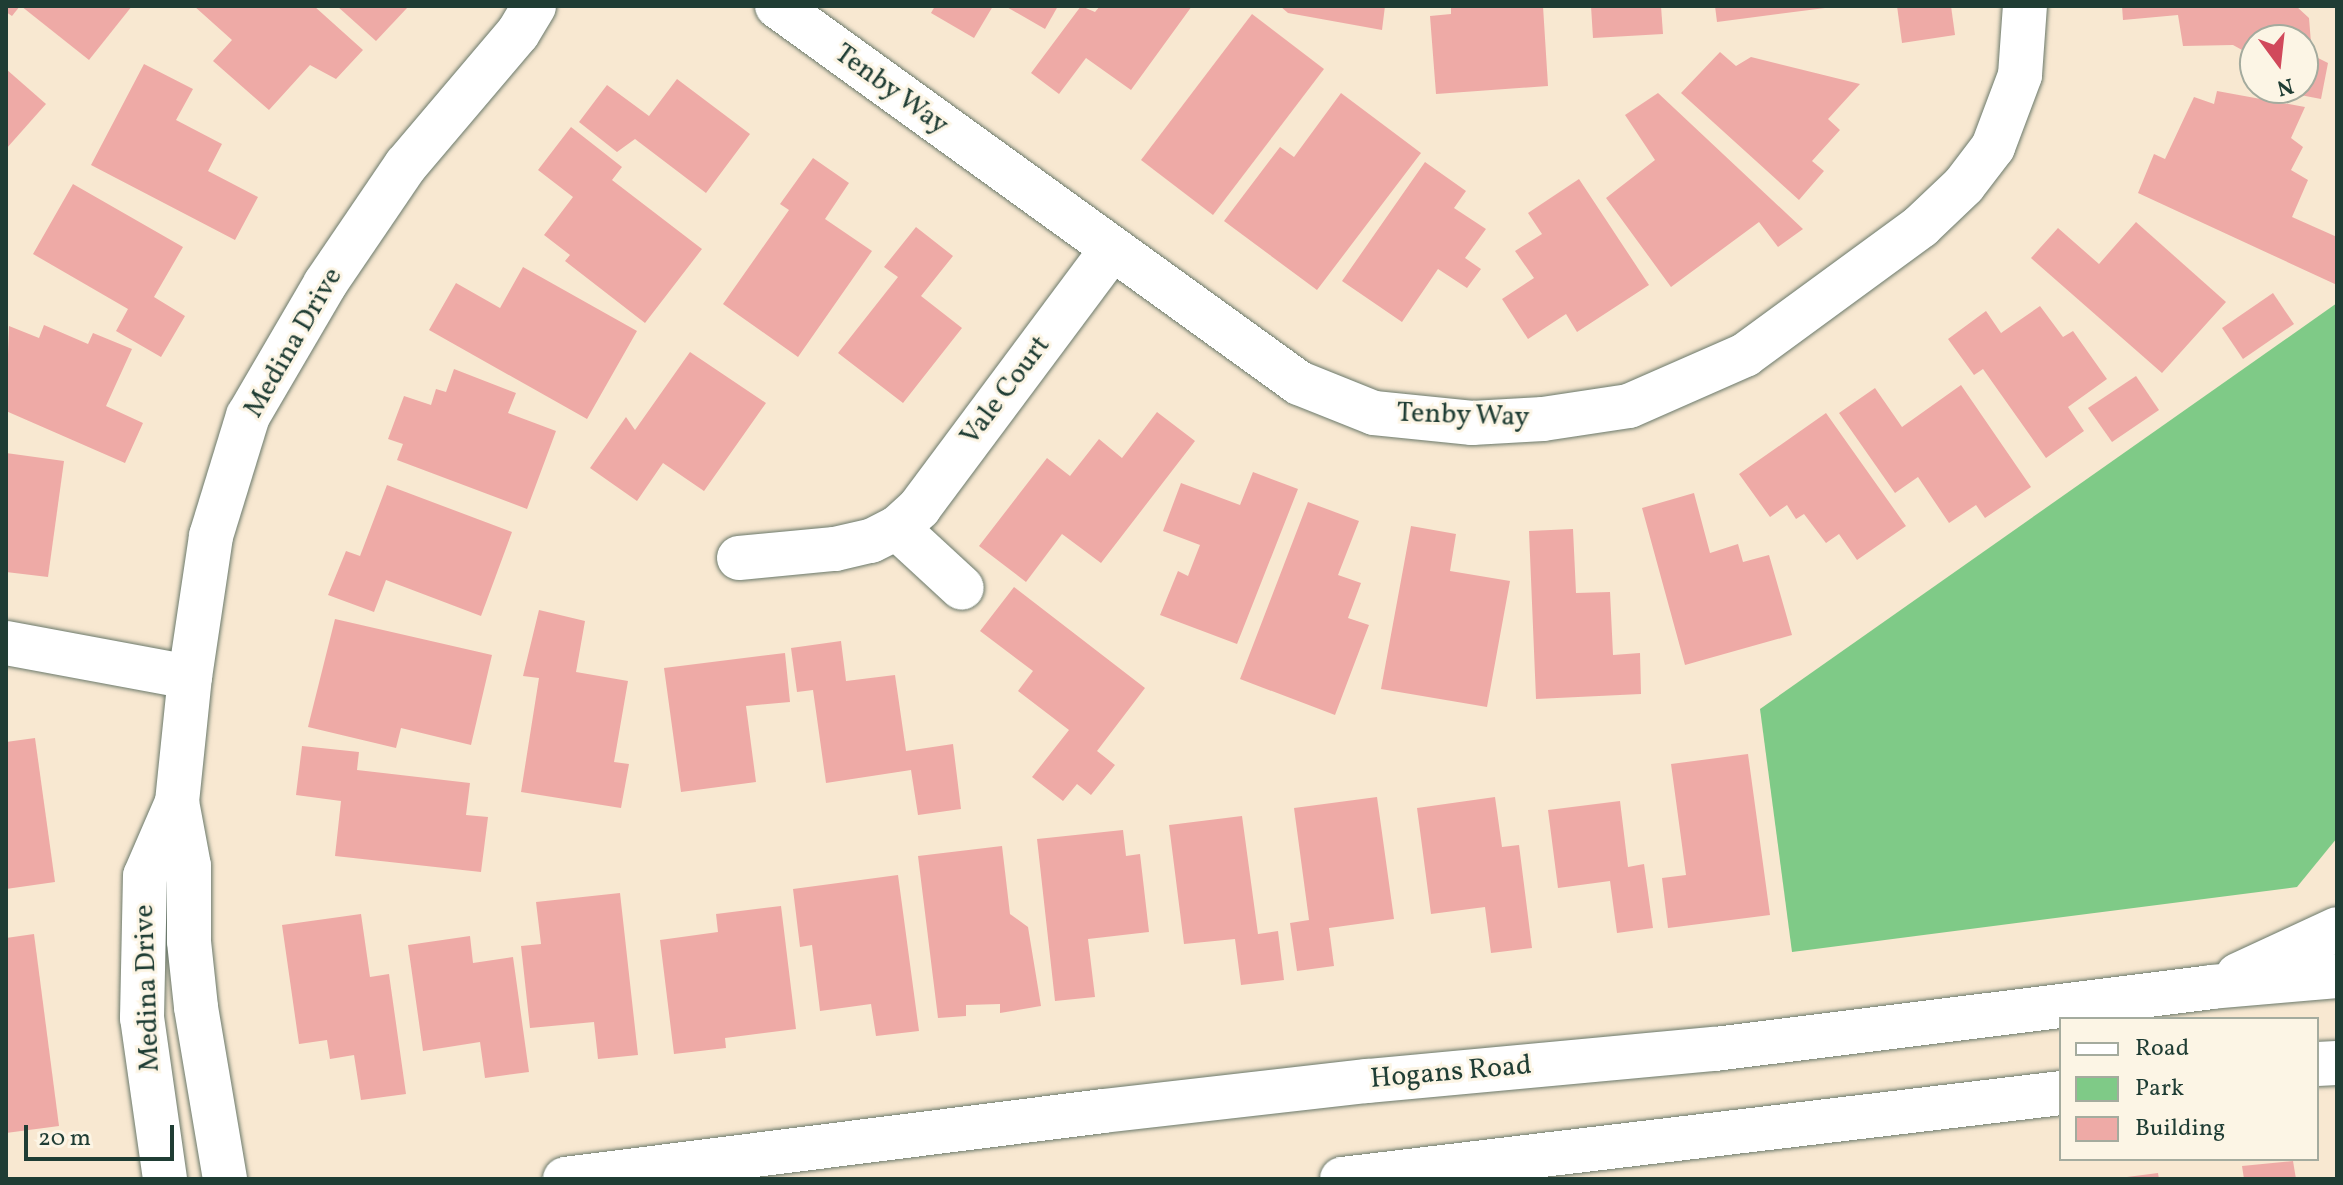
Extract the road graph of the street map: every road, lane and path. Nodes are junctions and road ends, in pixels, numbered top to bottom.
1 (556, 6) edge
2 (777, 6) edge
3 (2025, 6) edge
4 (526, 19) edge
5 (1111, 250) junction
6 (897, 528) junction
7 (739, 558) dead end
8 (962, 588) dead end
9 (6, 643) edge
10 (190, 677) junction
11 (177, 802) junction
12 (2337, 929) edge
13 (2337, 976) edge
14 (2211, 987) junction
15 (2059, 1093) edge
16 (1522, 1168) edge
17 (165, 1179) edge
18 (225, 1179) edge
19 (565, 1179) edge
20 (1342, 1179) edge

1 - 4 street, Medina Drive
2 - 5 street, Tenby Way
3 - 5 street, Tenby Way
4 - 10 street, Medina Drive
5 - 6 street, Vale Court
6 - 7 street, Vale Court
6 - 8 street
9 - 10 street
10 - 11 street, Medina Drive
11 - 17 street, Medina Drive
11 - 18 street, Medina Drive
12 - 14 street
13 - 14 street, Hogans Road
14 - 19 street, Hogans Road
15 - 16 street
16 - 20 street

